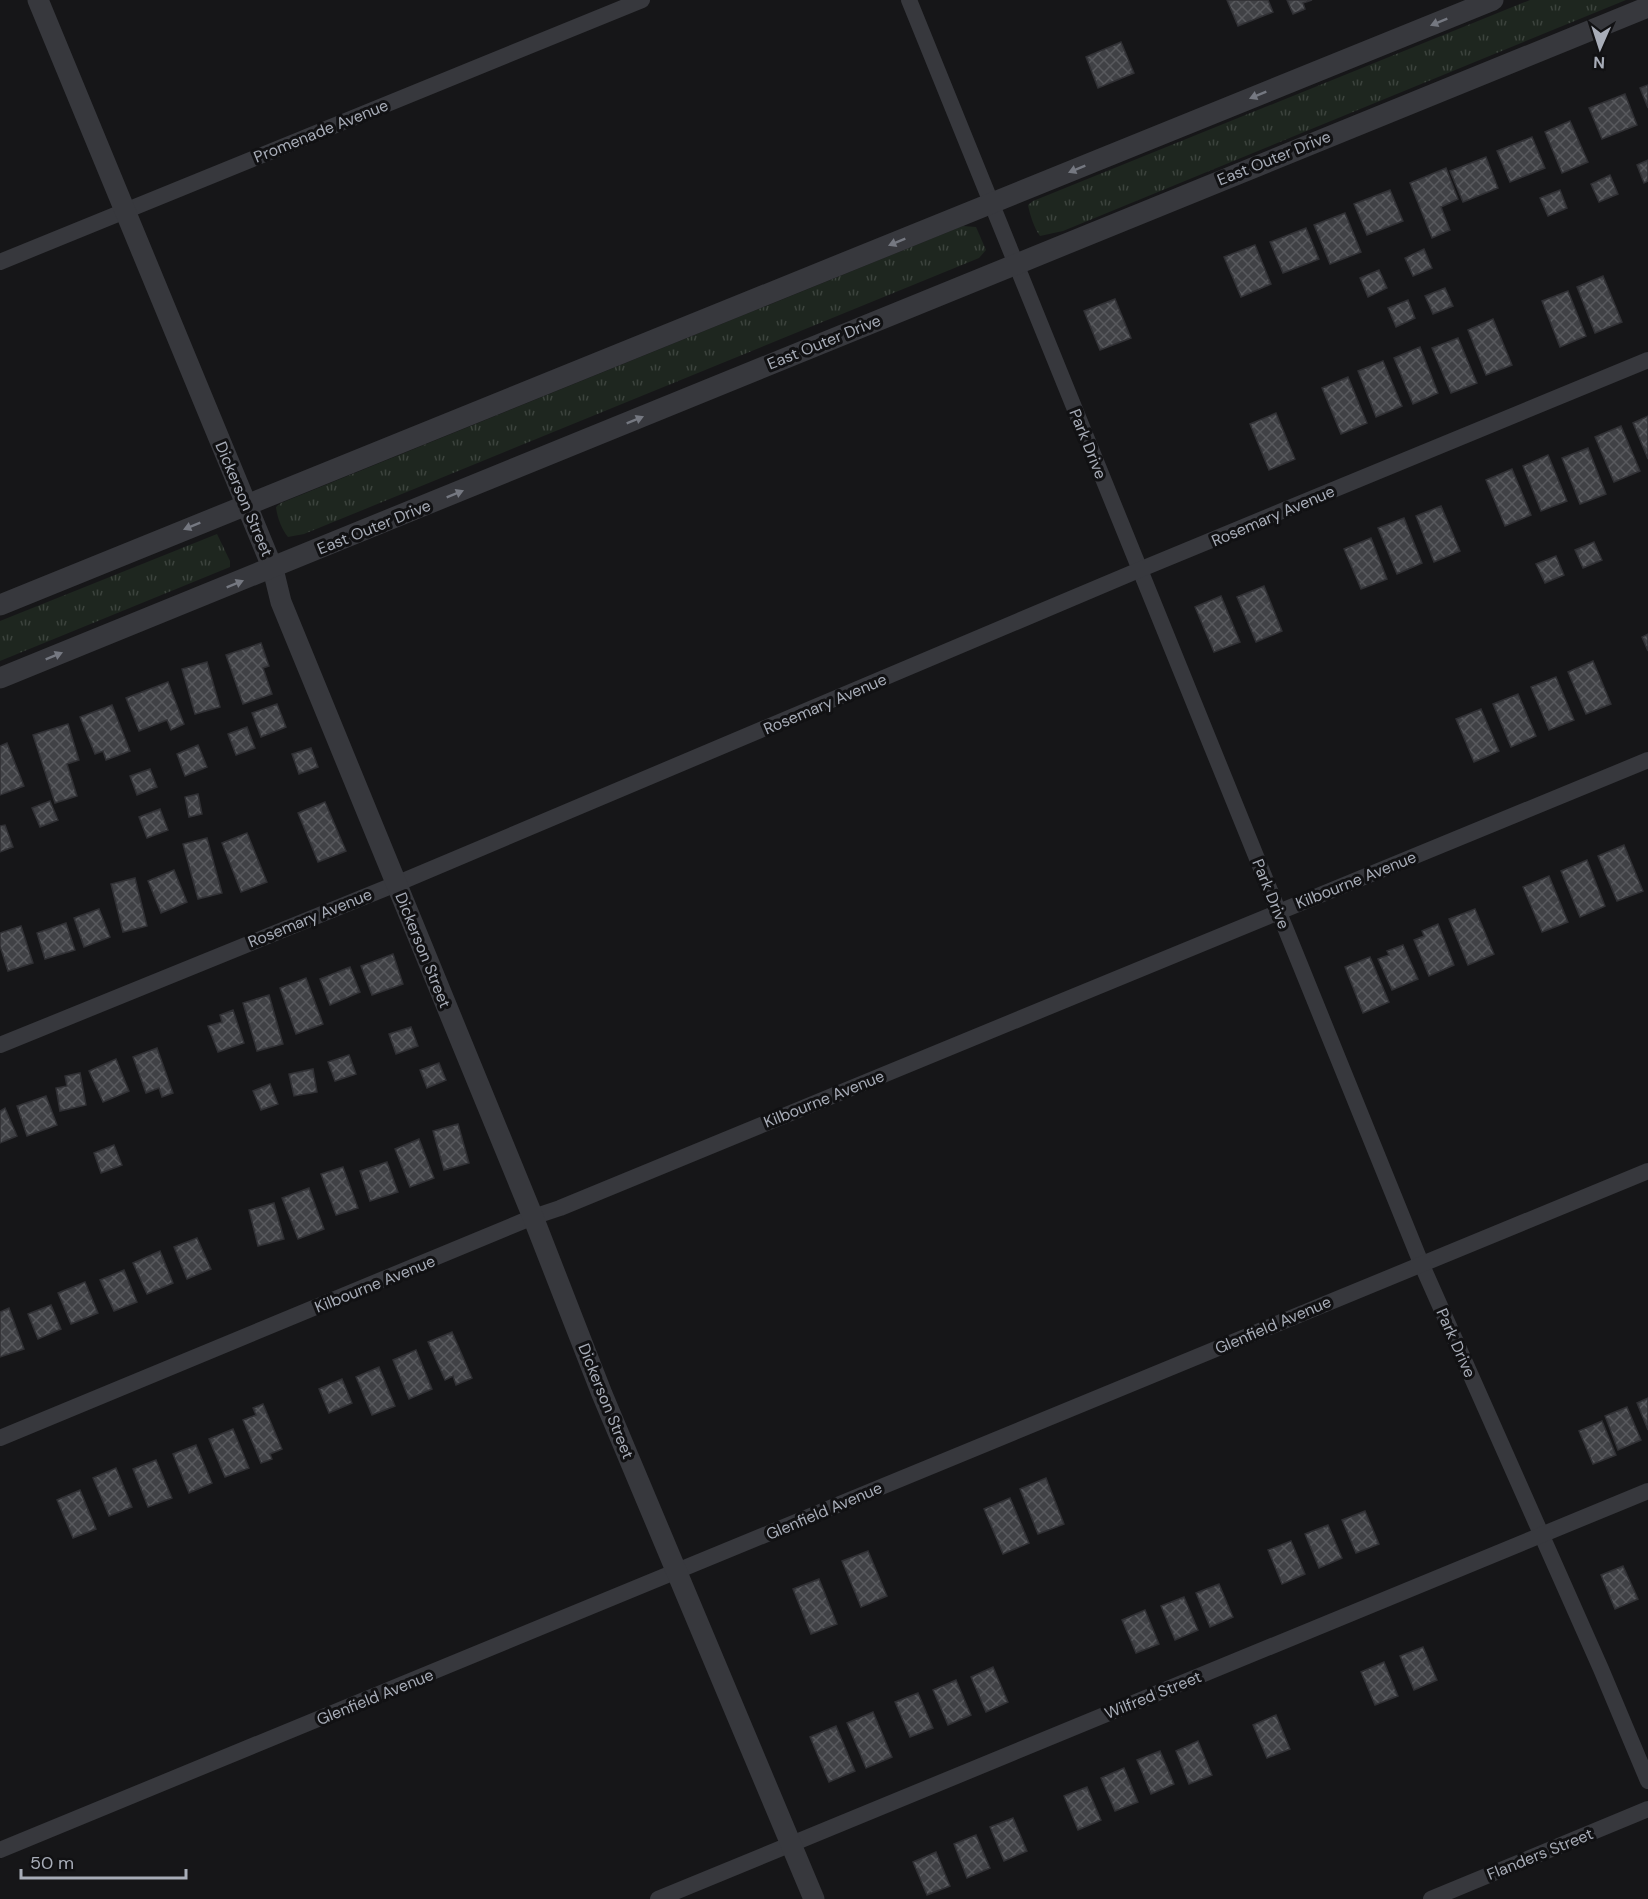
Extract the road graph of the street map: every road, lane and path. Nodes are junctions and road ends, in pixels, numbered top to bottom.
1 (38, 0) edge
2 (642, 0) edge
3 (909, 0) edge
4 (1493, 0) edge
5 (1648, 7) edge
6 (990, 204) junction
7 (124, 211) junction
8 (0, 262) edge
9 (1014, 263) junction
10 (1648, 360) edge
11 (246, 504) junction
12 (273, 569) junction
13 (1139, 570) junction
14 (0, 605) edge
15 (0, 678) edge
16 (1648, 760) edge
17 (396, 884) junction
18 (1278, 912) junction
19 (0, 1045) edge
20 (1648, 1171) edge
21 (533, 1217) junction
22 (1421, 1263) junction
23 (0, 1438) edge
24 (1648, 1491) edge
25 (1540, 1535) junction
26 (677, 1573) junction
27 (1648, 1781) edge
28 (1648, 1809) edge
29 (791, 1844) junction
30 (0, 1850) edge
31 (658, 1899) edge
32 (814, 1899) edge
33 (1431, 1899) edge

1 - 7 street, Dickerson Street
2 - 7 street, Promenade Avenue
3 - 6 street, Park Drive
4 -> 6 street
5 - 9 street, East Outer Drive
6 - 9 street, Park Drive
6 -> 11 street
7 - 8 street, Promenade Avenue
7 - 11 street, Dickerson Street
12 -> 9 street, East Outer Drive
9 - 13 street, Park Drive
10 - 13 street, Rosemary Avenue
11 - 12 street, Dickerson Street
11 -> 14 street
15 -> 12 street, East Outer Drive
12 - 17 street, Dickerson Street
13 - 17 street, Rosemary Avenue
13 - 18 street, Park Drive
16 - 18 street, Kilbourne Avenue
17 - 19 street, Rosemary Avenue
17 - 21 street, Dickerson Street
18 - 21 street, Kilbourne Avenue
18 - 22 street, Park Drive
20 - 22 street, Glenfield Avenue
21 - 23 street, Kilbourne Avenue
21 - 26 street, Dickerson Street
22 - 25 street, Park Drive
22 - 26 street, Glenfield Avenue
24 - 25 street, Wilfred Street
25 - 27 street, Park Drive
25 - 29 street, Wilfred Street
26 - 29 street, Dickerson Street
26 - 30 street, Glenfield Avenue
28 - 33 street, Flanders Street
29 - 31 street, Wilfred Street
29 - 32 street, Dickerson Street

